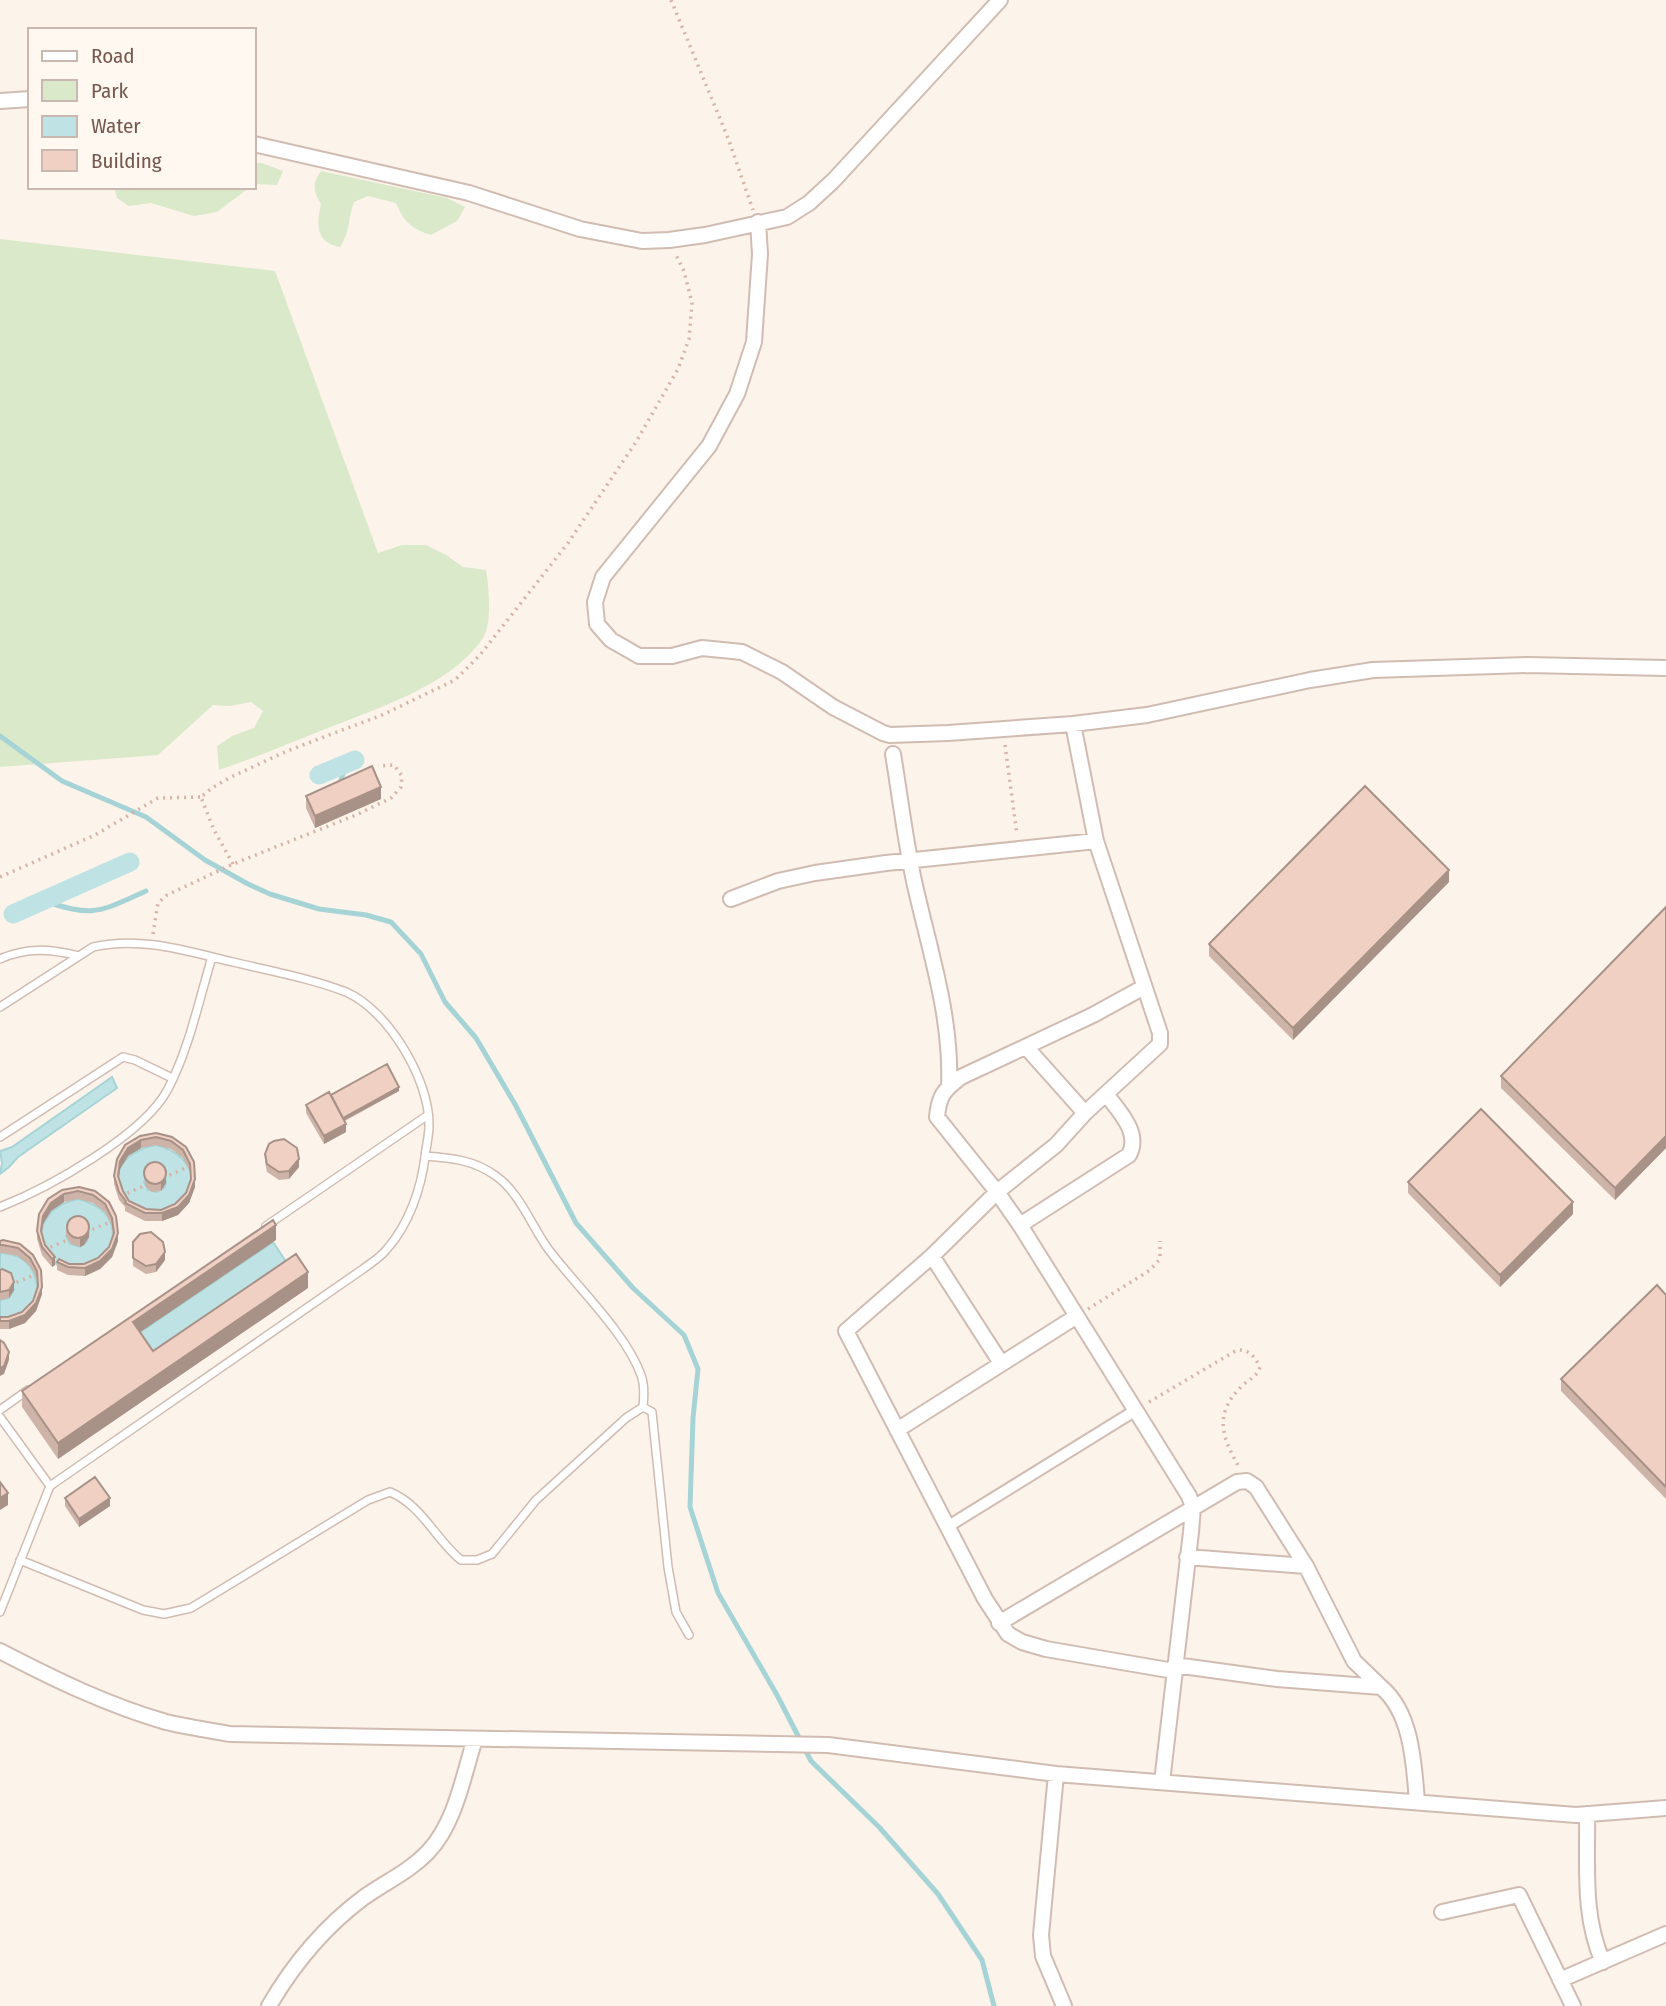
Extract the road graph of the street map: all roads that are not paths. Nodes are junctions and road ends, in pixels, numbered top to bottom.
1 (1000, 0) edge
2 (28, 99) edge
3 (0, 101) edge
4 (256, 144) edge
5 (758, 222) junction
6 (1666, 668) edge
7 (1073, 724) junction
8 (893, 754) dead end
9 (1096, 841) junction
10 (911, 860) junction
11 (731, 899) dead end
12 (79, 956) junction
13 (212, 957) junction
14 (0, 959) edge
15 (1144, 987) junction
16 (0, 1007) edge
17 (1026, 1047) junction
18 (172, 1078) junction
19 (949, 1086) junction
20 (1106, 1094) junction
21 (1085, 1113) junction
22 (428, 1115) junction
23 (0, 1137) edge
24 (425, 1156) junction
25 (997, 1192) junction
26 (0, 1207) edge
27 (1020, 1226) junction
28 (258, 1231) edge
29 (932, 1256) junction
30 (1077, 1316) junction
31 (1001, 1363) junction
32 (34, 1387) edge
33 (643, 1407) junction
34 (0, 1410) edge
35 (1136, 1410) junction
36 (0, 1417) edge
37 (897, 1430) junction
38 (50, 1486) junction
39 (1193, 1507) junction
40 (947, 1527) junction
41 (1187, 1557) junction
42 (20, 1560) junction
43 (1306, 1566) junction
44 (1, 1605) edge
45 (999, 1623) junction
46 (690, 1635) dead end
47 (0, 1651) edge
48 (1174, 1668) junction
49 (1381, 1687) junction
50 (475, 1739) junction
51 (1056, 1774) junction
52 (1162, 1782) junction
53 (1417, 1802) junction
54 (1666, 1808) edge
55 (1587, 1814) junction
56 (1442, 1912) dead end
57 (1666, 1934) edge
58 (1603, 1962) junction
59 (1560, 1980) junction
60 (269, 2006) edge
61 (1064, 2006) edge
62 (1573, 2006) edge

1 - 5 street
2 - 3 street
4 - 5 street
5 - 7 street
6 - 7 street
7 - 9 street
8 - 10 street
9 - 10 street
9 - 15 street
10 - 11 street
10 - 19 street
12 - 13 lane
12 - 14 lane
12 - 16 lane
13 - 18 lane
13 - 22 lane
15 - 17 street
15 - 20 street
17 - 19 street
17 - 21 street
18 - 23 lane
18 - 26 lane
19 - 25 street
20 - 21 street
20 - 27 street
21 - 25 street
22 - 24 lane
22 - 28 lane
24 - 33 lane
24 - 38 lane
25 - 27 street
25 - 29 street
27 - 30 street
29 - 31 street
29 - 37 street
30 - 31 street
30 - 35 street
31 - 37 street
32 - 34 lane
33 - 42 lane
33 - 46 lane
35 - 39 street
35 - 40 street
36 - 38 lane
37 - 40 street
38 - 42 lane
39 - 41 street
39 - 43 street
39 - 45 street
40 - 45 street
41 - 43 street
41 - 48 street
42 - 44 lane
43 - 49 street
45 - 48 street
47 - 50 street
48 - 49 street
48 - 52 street
49 - 53 street
50 - 51 street
50 - 60 street
51 - 52 street
51 - 61 street
52 - 53 street
53 - 55 street
54 - 55 street
55 - 58 street
56 - 59 street
57 - 58 street
58 - 59 street
59 - 62 street

